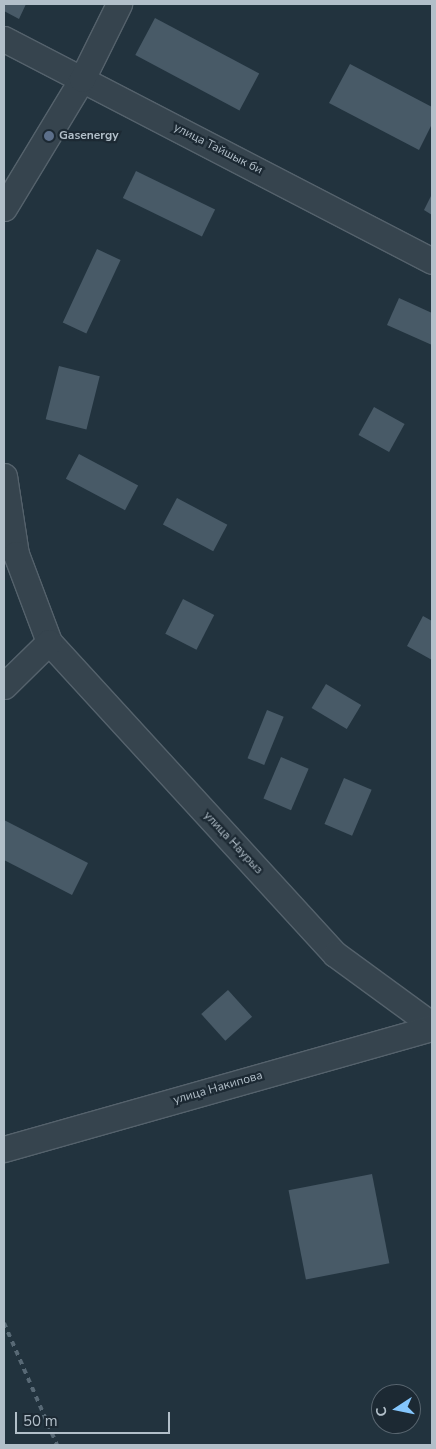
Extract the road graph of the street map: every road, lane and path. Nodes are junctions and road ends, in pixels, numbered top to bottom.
1 (119, 4) edge
2 (4, 38) edge
3 (82, 79) junction
4 (4, 208) edge
5 (432, 260) edge
6 (4, 476) edge
7 (10, 550) edge
8 (49, 642) junction
9 (4, 686) edge
10 (432, 1026) edge
11 (4, 1149) edge

1 - 3 street
2 - 3 street, улица Тайшык би
3 - 4 street
3 - 5 street, улица Тайшык би
6 - 7 street, улица Наурыз
7 - 8 street, улица Наурыз
8 - 9 street
8 - 10 street, улица Наурыз
10 - 11 street, улица Накипова

